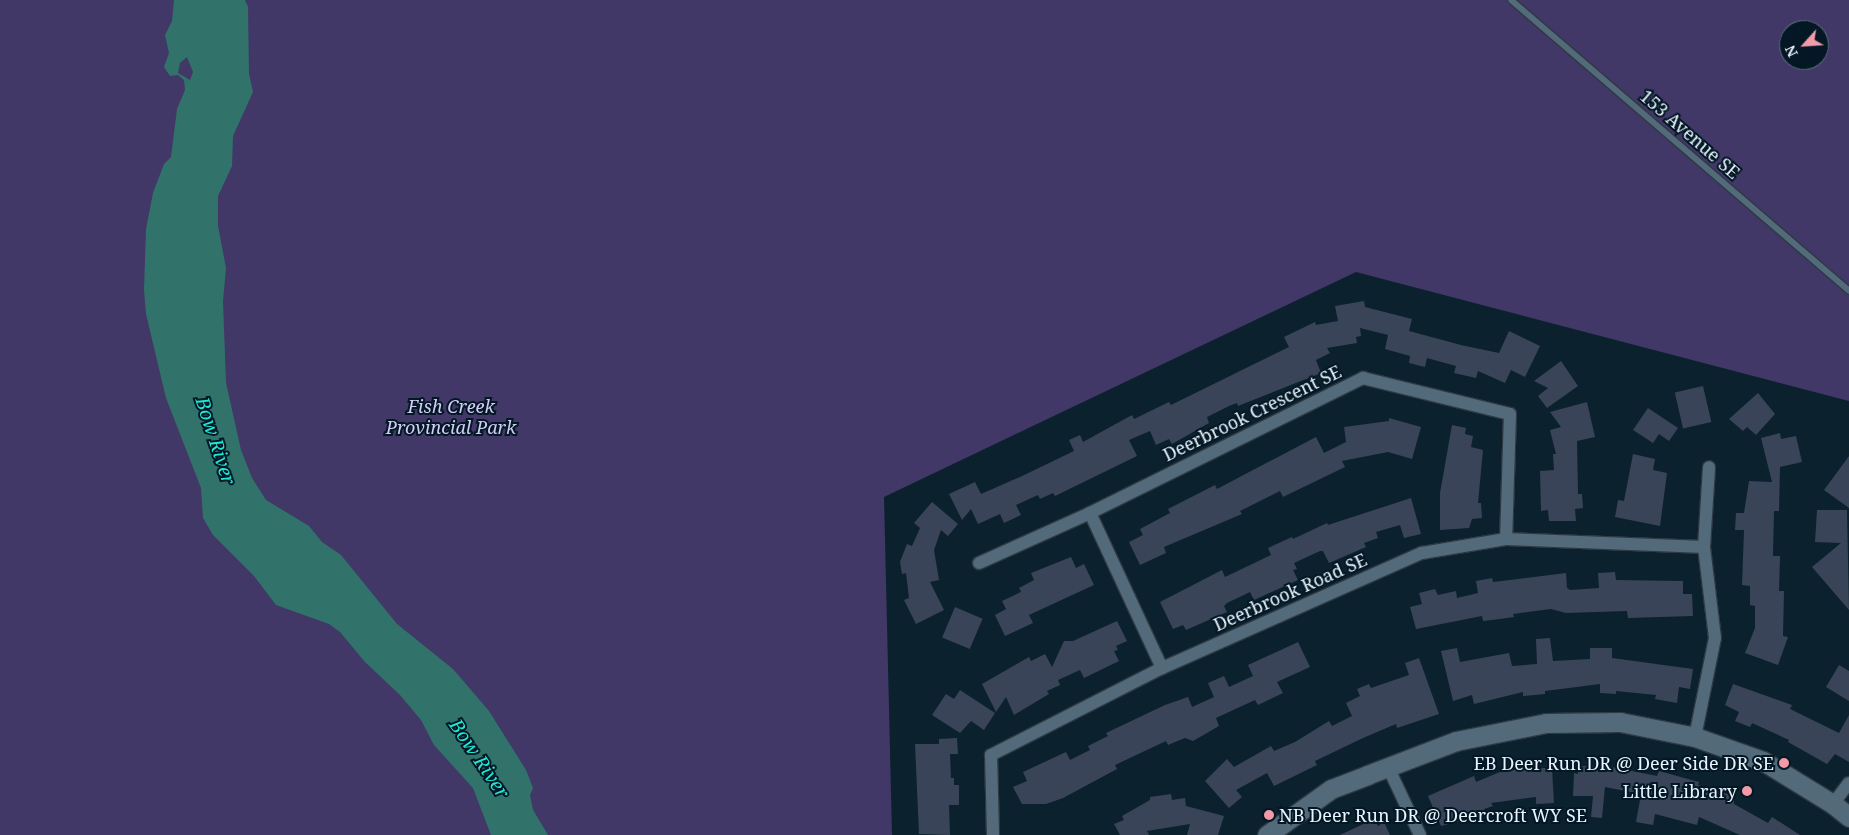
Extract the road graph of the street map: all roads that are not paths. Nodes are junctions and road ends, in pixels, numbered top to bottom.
1 (1511, 0) edge
2 (1849, 291) edge
3 (1709, 467) dead end
4 (1090, 513) junction
5 (1506, 539) junction
6 (1704, 548) junction
7 (979, 563) dead end
8 (1162, 668) junction
9 (1695, 737) junction
10 (1388, 767) junction
11 (1849, 783) edge
12 (1834, 804) junction
13 (1849, 817) edge
14 (993, 835) edge
15 (1267, 835) edge
16 (1420, 835) edge

1 - 2 lane, 153 Avenue SE
3 - 6 street
4 - 5 street, Deerbrook Crescent SE
4 - 7 street
4 - 8 street
5 - 6 street, Deerbrook Road SE
5 - 8 street, Deerbrook Road SE
6 - 9 street
8 - 14 street, Deerbrook Road SE
9 - 10 street
9 - 12 street
10 - 15 street
10 - 16 street
11 - 12 street
12 - 13 street

